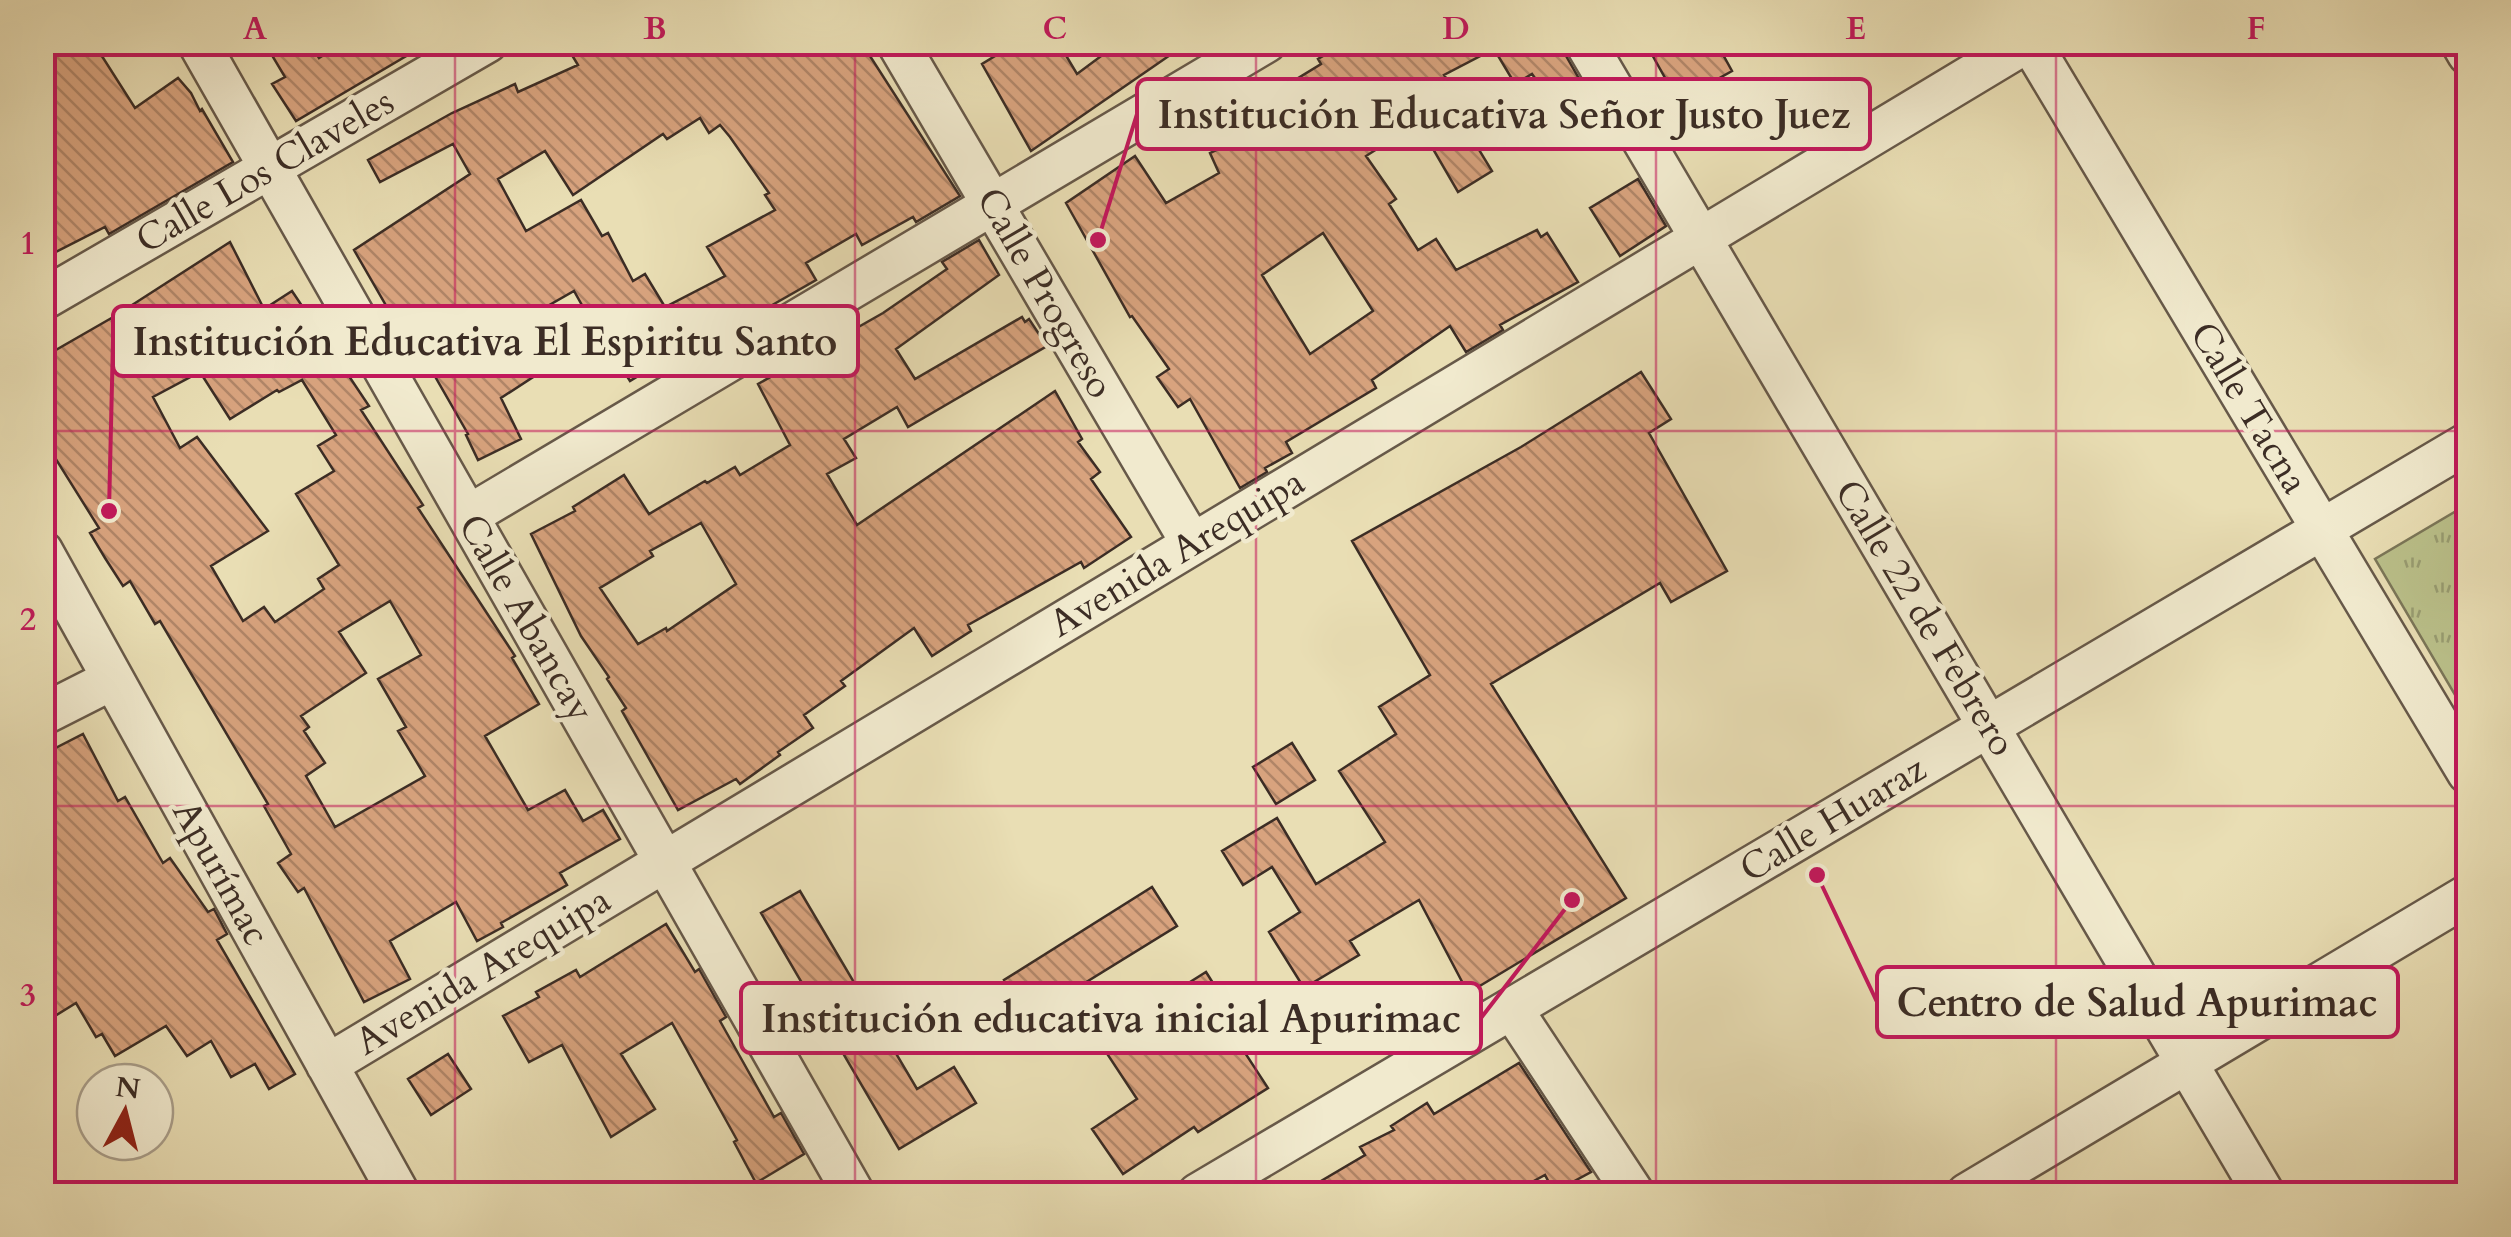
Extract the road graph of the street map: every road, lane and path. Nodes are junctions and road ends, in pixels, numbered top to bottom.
1 (198, 42) edge
2 (487, 42) edge
3 (897, 42) edge
4 (1266, 42) edge
5 (1586, 42) edge
6 (2028, 42) edge
7 (2461, 42) edge
8 (2468, 54) edge
9 (270, 168) junction
10 (992, 204) junction
11 (1701, 238) junction
12 (42, 300) edge
13 (2468, 444) edge
14 (468, 516) junction
15 (2322, 530) junction
16 (1192, 544) junction
17 (42, 551) edge
18 (113, 678) junction
19 (42, 715) edge
20 (1989, 727) junction
21 (2468, 773) edge
22 (664, 862) junction
23 (2468, 894) edge
24 (1512, 1008) junction
25 (2187, 1063) junction
26 (327, 1064) junction
27 (399, 1194) edge
28 (854, 1194) edge
29 (1198, 1194) edge
30 (1634, 1194) edge
31 (1967, 1194) edge
32 (2264, 1194) edge

1 - 9 street, Calle Abancay
2 - 9 street, Calle Los Claveles
3 - 10 street, Calle Progreso
4 - 10 street
5 - 11 street, Calle 22 de Febrero
6 - 11 street, Avenida Arequipa
6 - 15 street, Calle Tacna
7 - 8 street
9 - 12 street, Calle Los Claveles
9 - 14 street, Calle Abancay
10 - 14 street
10 - 16 street, Calle Progreso
11 - 16 street, Avenida Arequipa
11 - 20 street, Calle 22 de Febrero
13 - 15 street, Calle Huaraz
14 - 22 street, Calle Abancay
15 - 20 street, Calle Huaraz
15 - 21 street, Calle Tacna
16 - 22 street, Avenida Arequipa
17 - 18 street, Apurímac
18 - 19 street
18 - 26 street, Apurímac
20 - 24 street, Calle Huaraz
20 - 25 street, Calle 22 de Febrero
22 - 26 street, Avenida Arequipa
22 - 28 street, Calle Abancay
23 - 25 street
24 - 29 street, Calle Huaraz
24 - 30 street
25 - 31 street
25 - 32 street, Calle 22 de Febrero
26 - 27 street, Apurímac

